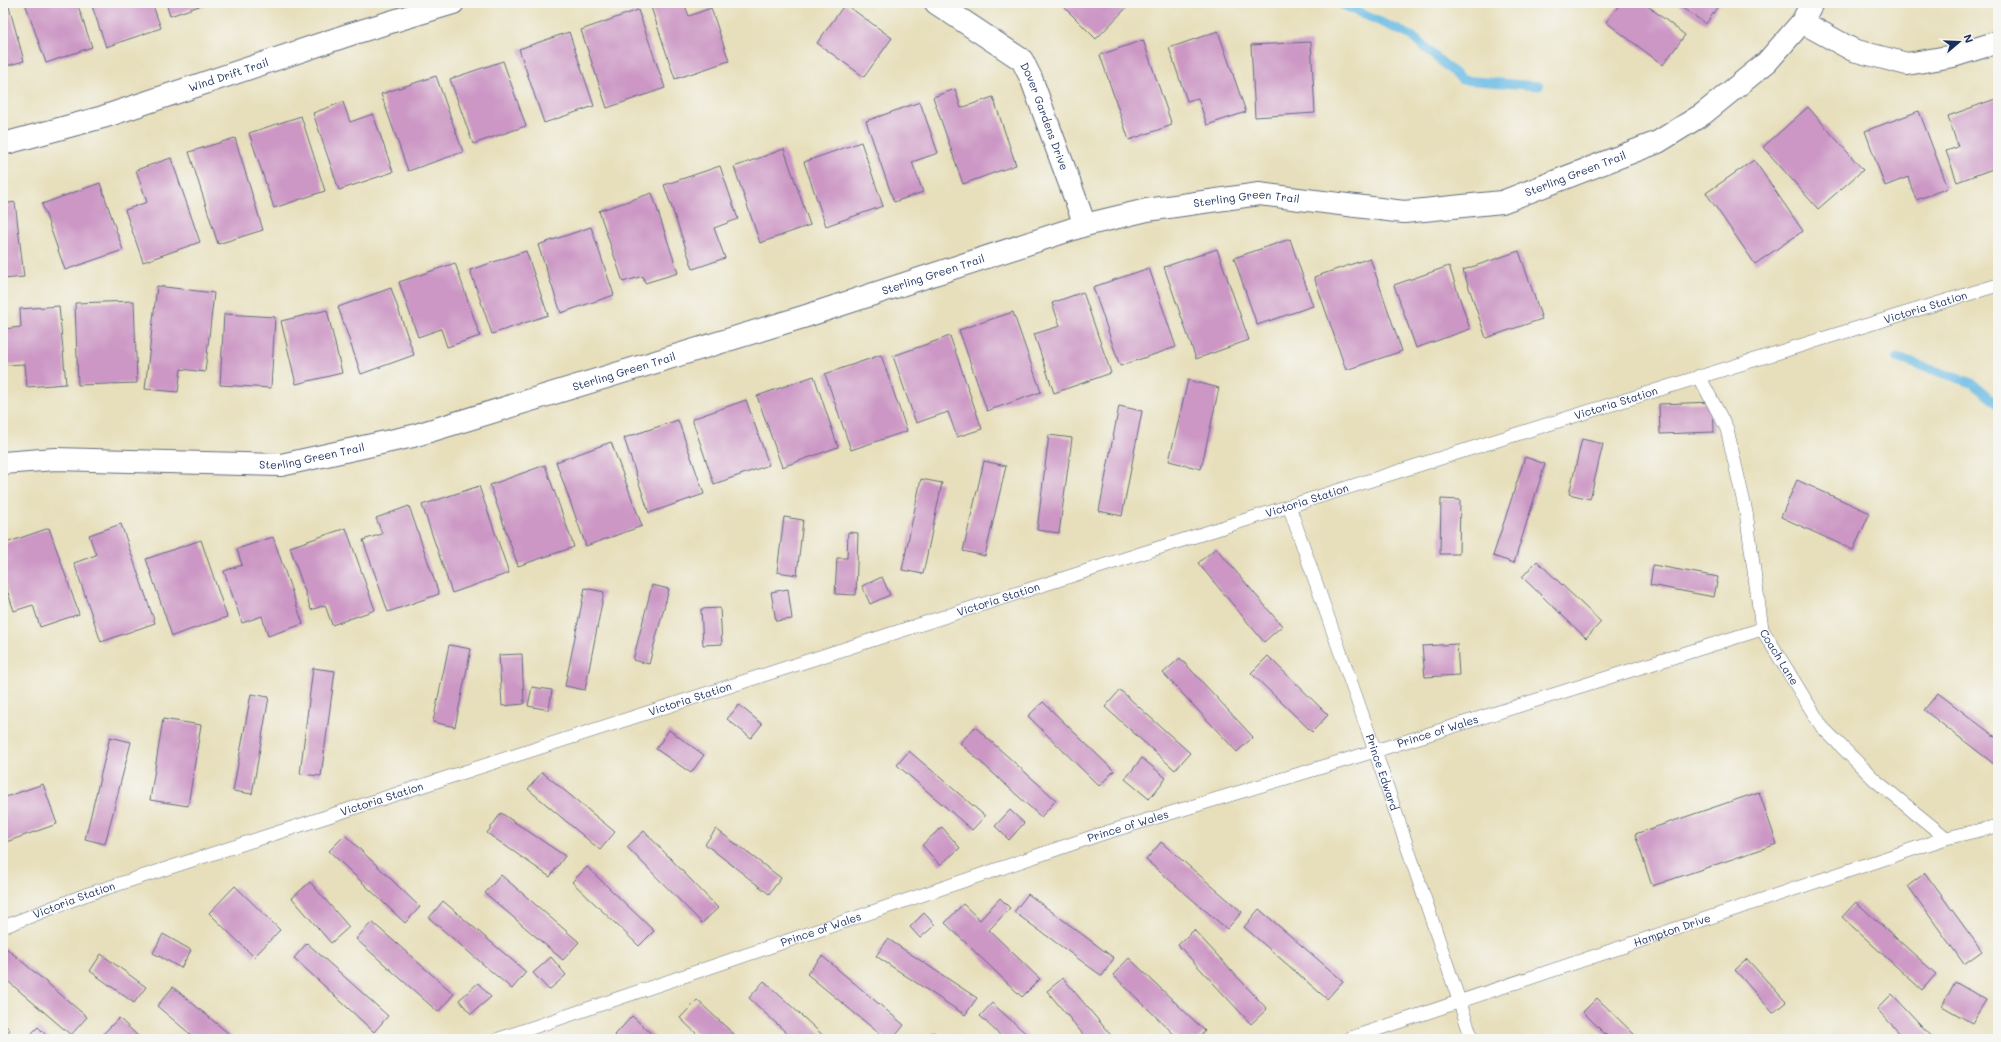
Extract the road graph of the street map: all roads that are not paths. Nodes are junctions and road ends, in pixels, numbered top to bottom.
1 (453, 3) edge
2 (936, 3) edge
3 (1807, 12) edge
4 (1998, 42) edge
5 (3, 144) edge
6 (1084, 225) junction
7 (1998, 285) edge
8 (1699, 376) junction
9 (3, 463) edge
10 (1289, 506) junction
11 (1762, 629) junction
12 (1375, 751) junction
13 (1998, 826) edge
14 (1946, 838) junction
15 (3, 927) edge
16 (1459, 1002) junction
17 (499, 1039) edge
18 (1348, 1039) edge
19 (1472, 1039) edge

1 - 5 street, Wind Drift Trail
2 - 6 street, Dover Gardens Drive
3 - 4 street
3 - 6 street, Sterling Green Trail
6 - 9 street, Sterling Green Trail
7 - 8 lane, Victoria Station
8 - 10 lane, Victoria Station
8 - 11 lane, Coach Lane
10 - 12 lane, Prince Edward
10 - 15 lane, Victoria Station
11 - 12 lane, Prince of Wales
11 - 14 lane, Coach Lane
12 - 16 lane, Prince Edward
12 - 17 lane, Prince of Wales
13 - 14 lane, Hampton Drive
14 - 16 lane, Hampton Drive
16 - 18 lane, Hampton Drive
16 - 19 lane, Prince Edward

